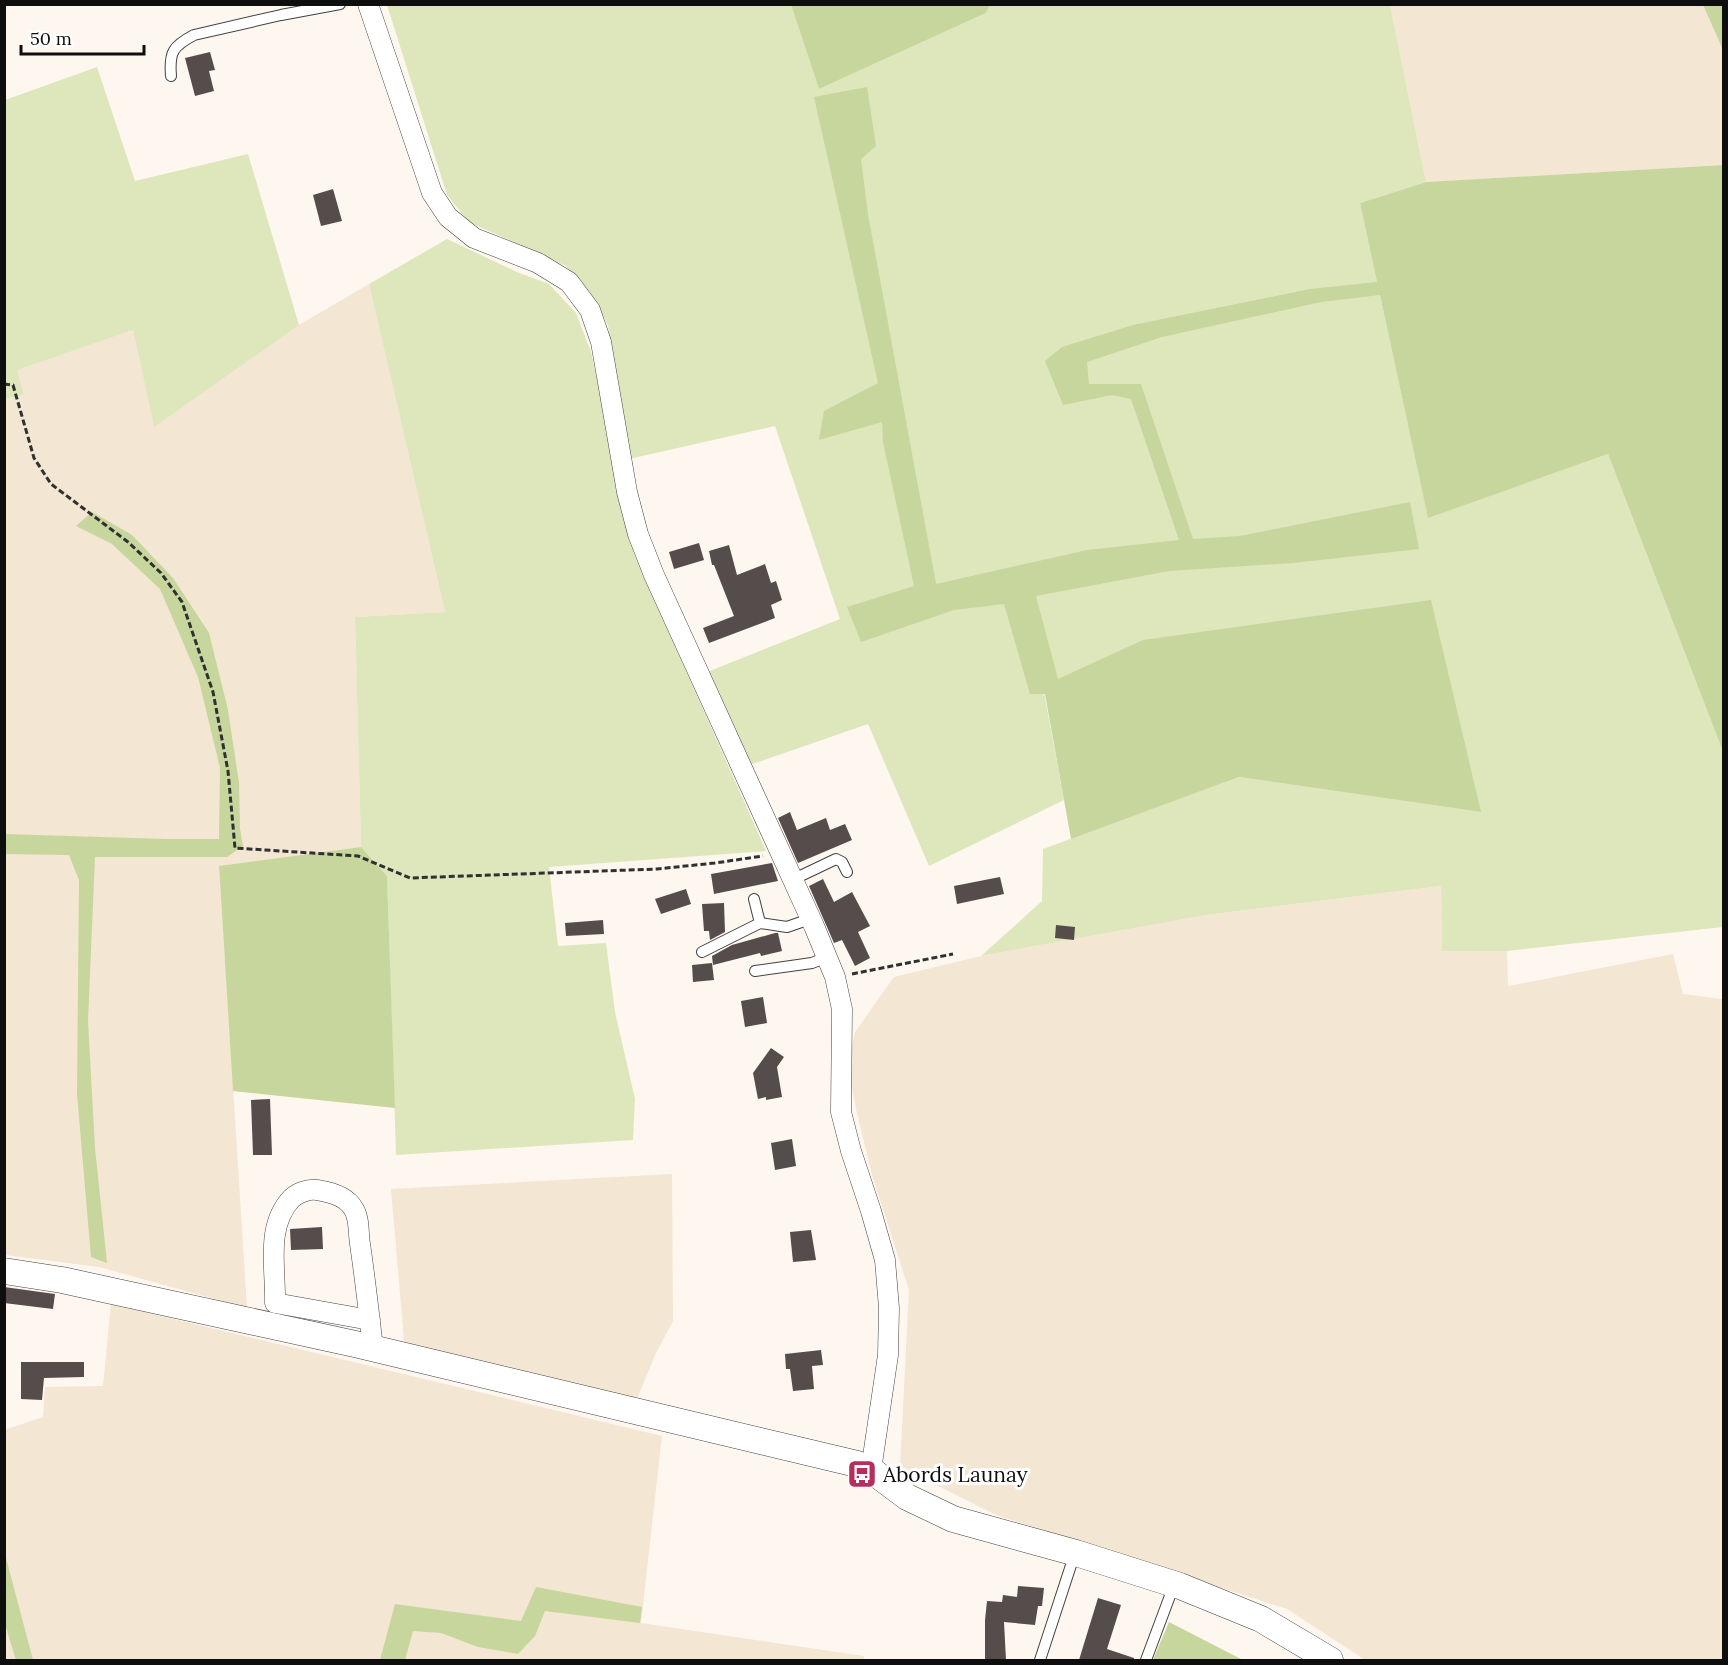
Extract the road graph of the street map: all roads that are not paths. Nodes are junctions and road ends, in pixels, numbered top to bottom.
1 (340, 4) edge
2 (368, 4) edge
3 (171, 76) dead end
4 (847, 872) dead end
5 (792, 880) junction
6 (754, 899) dead end
7 (810, 919) junction
8 (760, 923) junction
9 (702, 952) dead end
10 (827, 957) junction
11 (755, 970) dead end
12 (4, 1271) edge
13 (370, 1320) junction
14 (373, 1348) junction
15 (871, 1470) junction
16 (1076, 1552) junction
17 (1174, 1584) junction
18 (1040, 1660) edge
19 (1146, 1660) edge
20 (1330, 1660) edge

1 - 3 lane
2 - 5 street
4 - 5 lane
5 - 7 street
6 - 8 lane
7 - 8 lane
7 - 10 street
8 - 9 lane
10 - 11 lane
10 - 15 street
12 - 14 street
13 - 13 street
13 - 14 street
14 - 15 street
15 - 16 street
16 - 17 street
16 - 18 lane
17 - 19 lane
17 - 20 street

